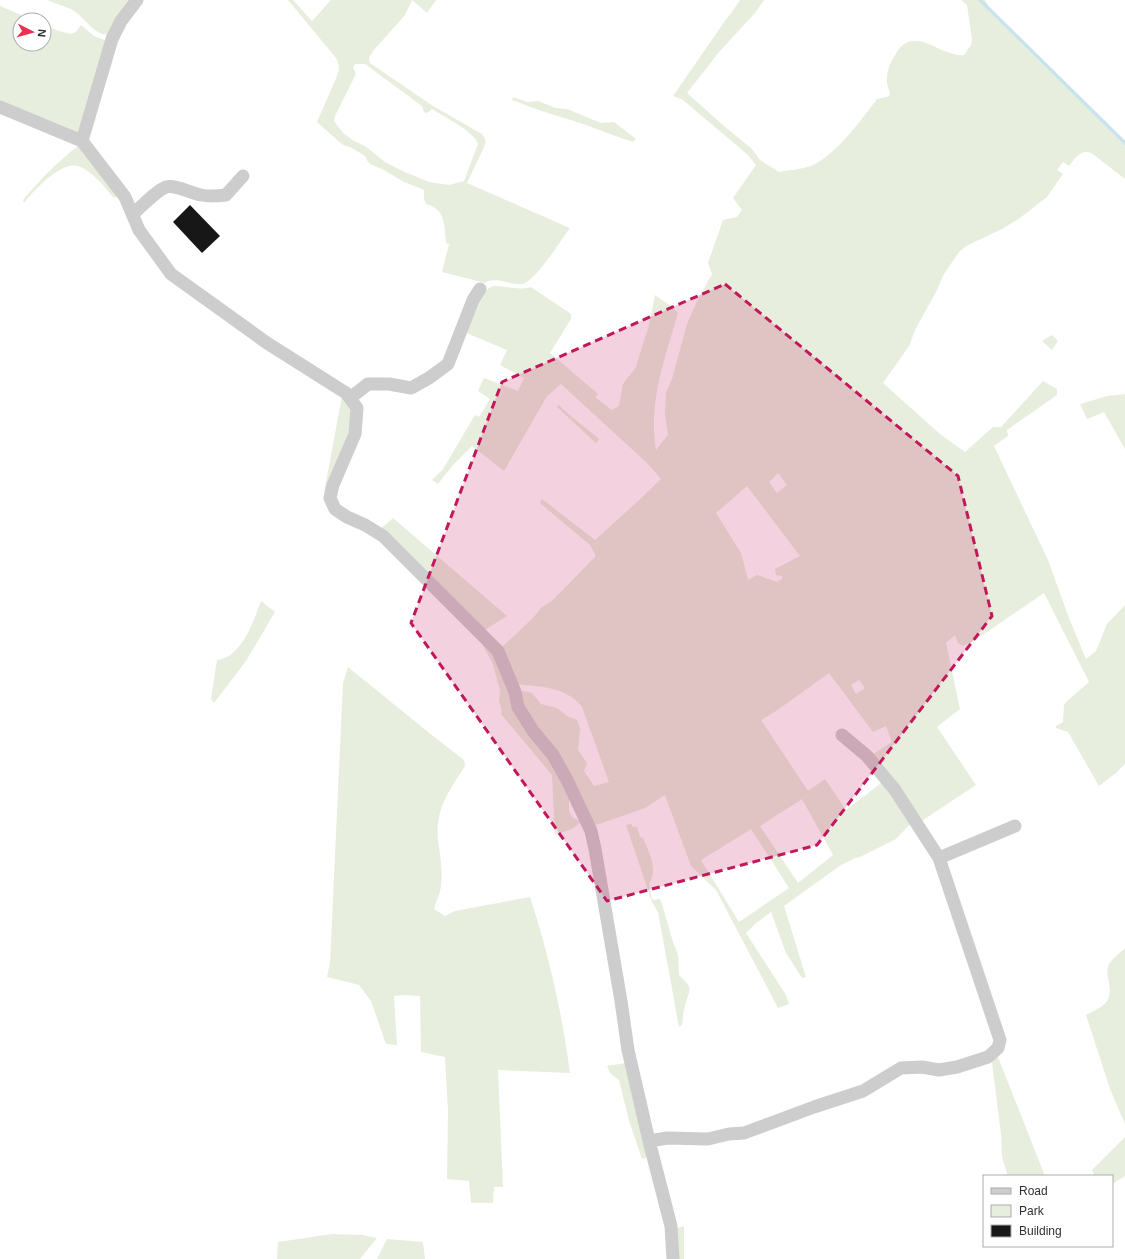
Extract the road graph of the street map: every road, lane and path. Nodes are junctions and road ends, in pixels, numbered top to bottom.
1 (137, 0) edge
2 (0, 107) edge
3 (82, 141) junction
4 (243, 176) dead end
5 (133, 214) junction
6 (480, 289) dead end
7 (350, 398) junction
8 (842, 736) dead end
9 (1015, 826) dead end
10 (939, 858) junction
11 (649, 1141) junction
12 (673, 1259) edge

1 - 3 street
2 - 3 street
3 - 5 street
4 - 5 street
5 - 7 street
6 - 7 street
7 - 11 street
8 - 10 street
9 - 10 street
10 - 11 street
11 - 12 street

